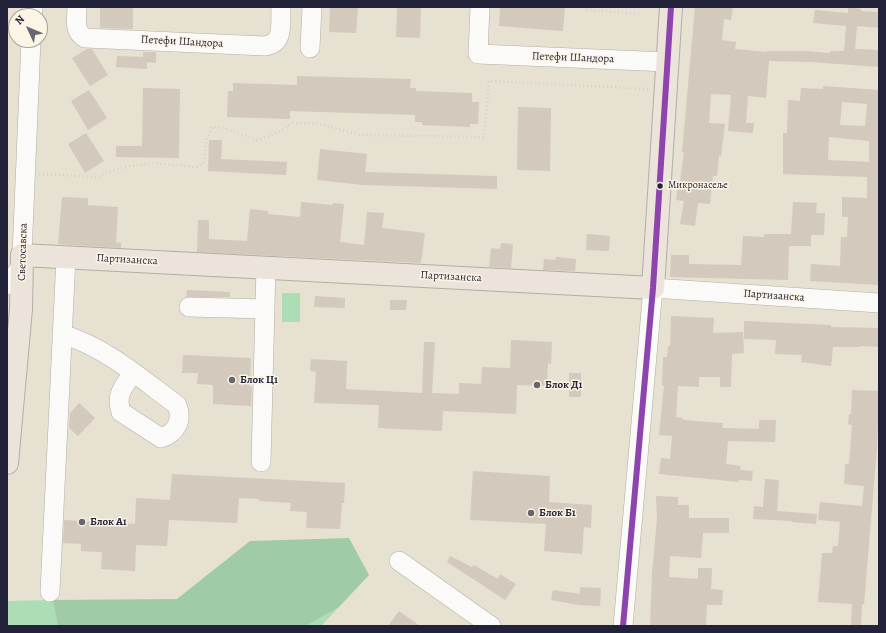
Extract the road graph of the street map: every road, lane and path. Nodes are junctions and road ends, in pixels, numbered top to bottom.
1 (77, 7) edge
2 (280, 7) edge
3 (291, 7) edge
4 (312, 7) edge
5 (480, 7) edge
6 (583, 7) edge
7 (672, 7) edge
8 (641, 14) dead end
9 (289, 47) dead end
10 (31, 48) edge
11 (310, 48) dead end
12 (668, 62) junction
13 (666, 90) junction
14 (26, 174) junction
15 (66, 257) junction
16 (22, 261) junction
17 (266, 267) junction
18 (7, 285) edge
19 (654, 288) junction
20 (879, 303) edge
21 (189, 307) dead end
22 (265, 309) junction
23 (62, 334) junction
24 (11, 371) edge
25 (133, 373) dead end
26 (261, 462) dead end
27 (7, 463) edge
28 (398, 561) dead end
29 (50, 592) dead end
30 (491, 626) edge
31 (623, 626) edge

1 - 2 street, Петефи Шандора
3 - 9 street
4 - 11 street
5 - 12 street, Петефи Шандора
6 - 8 path
7 - 12 main road
10 - 14 street, Светосавска
12 - 13 main road
13 - 14 path
13 - 19 main road
14 - 16 street, Светосавска
15 - 16 main road, Партизанска
15 - 17 main road, Партизанска
15 - 23 street
16 - 18 street
16 - 24 main road, Светосавска
17 - 19 main road, Партизанска
17 - 22 street
19 - 20 street, Партизанска
19 - 31 street
21 - 22 street
22 - 26 street
23 - 25 street
23 - 29 street
24 - 27 main road, Светосавска
28 - 30 street

